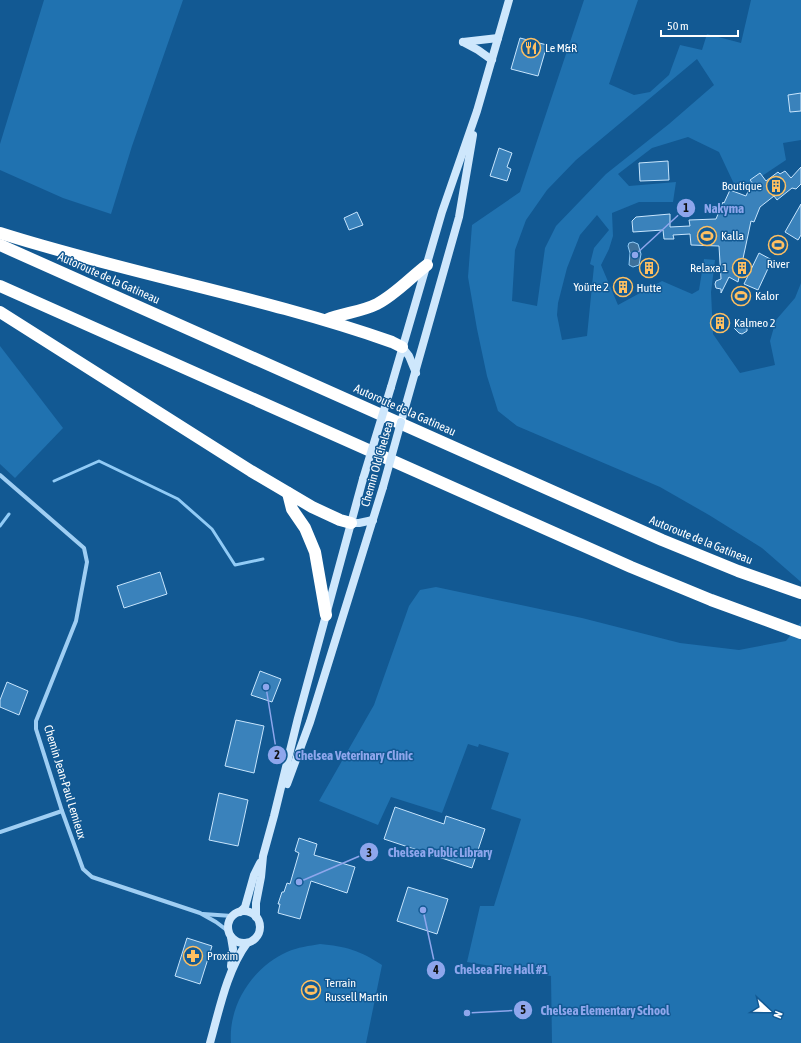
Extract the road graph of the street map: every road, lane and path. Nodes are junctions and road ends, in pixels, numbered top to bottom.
1 (509, 0) edge
2 (498, 38) junction
3 (492, 60) junction
4 (477, 111) junction
5 (0, 233) edge
6 (0, 245) edge
7 (427, 265) junction
8 (0, 286) edge
9 (0, 312) edge
10 (326, 320) junction
11 (402, 347) junction
12 (416, 373) junction
13 (0, 475) edge
14 (288, 493) junction
15 (372, 520) junction
16 (351, 523) junction
17 (801, 593) edge
18 (326, 615) junction
19 (801, 633) edge
20 (62, 811) junction
21 (274, 816) junction
22 (0, 832) edge
23 (263, 856) junction
24 (240, 912) junction
25 (200, 913) junction
26 (232, 916) junction
27 (256, 917) junction
28 (230, 934) junction
29 (247, 943) junction
30 (228, 982) junction
31 (210, 1043) edge

1 - 2 street, Chemin Old Chelsea
2 - 3 street, Chemin Old Chelsea
2 - 3 street
3 - 4 street, Chemin Old Chelsea
4 - 7 street, Chemin Old Chelsea
4 - 12 street, Chemin Old Chelsea
5 - 10 highway
6 - 17 highway, Autoroute de la Gatineau
7 - 10 highway
7 - 11 street, Chemin Old Chelsea
8 - 19 highway
9 - 14 highway
10 - 11 highway
11 - 12 street
11 - 16 street, Chemin Old Chelsea, bridge
12 - 15 street, Chemin Old Chelsea, bridge
13 - 20 street, Chemin Jean-Paul Lemieux
14 - 16 highway
14 - 18 highway
15 - 16 street
15 - 21 street, Chemin Old Chelsea
16 - 18 street, Chemin Old Chelsea
18 - 21 street, Chemin Old Chelsea
20 - 22 street
20 - 25 street, Chemin Jean-Paul Lemieux
21 - 23 street, Chemin Old Chelsea
23 - 24 street, Chemin Old Chelsea
23 - 27 street, Chemin Old Chelsea
24 - 26 street
24 - 27 street
25 - 26 street, Chemin Jean-Paul Lemieux
25 - 28 street, Chemin Jean-Paul Lemieux
26 - 28 street
27 - 29 street
28 - 29 street
28 - 30 street
29 - 30 street
30 - 31 street

